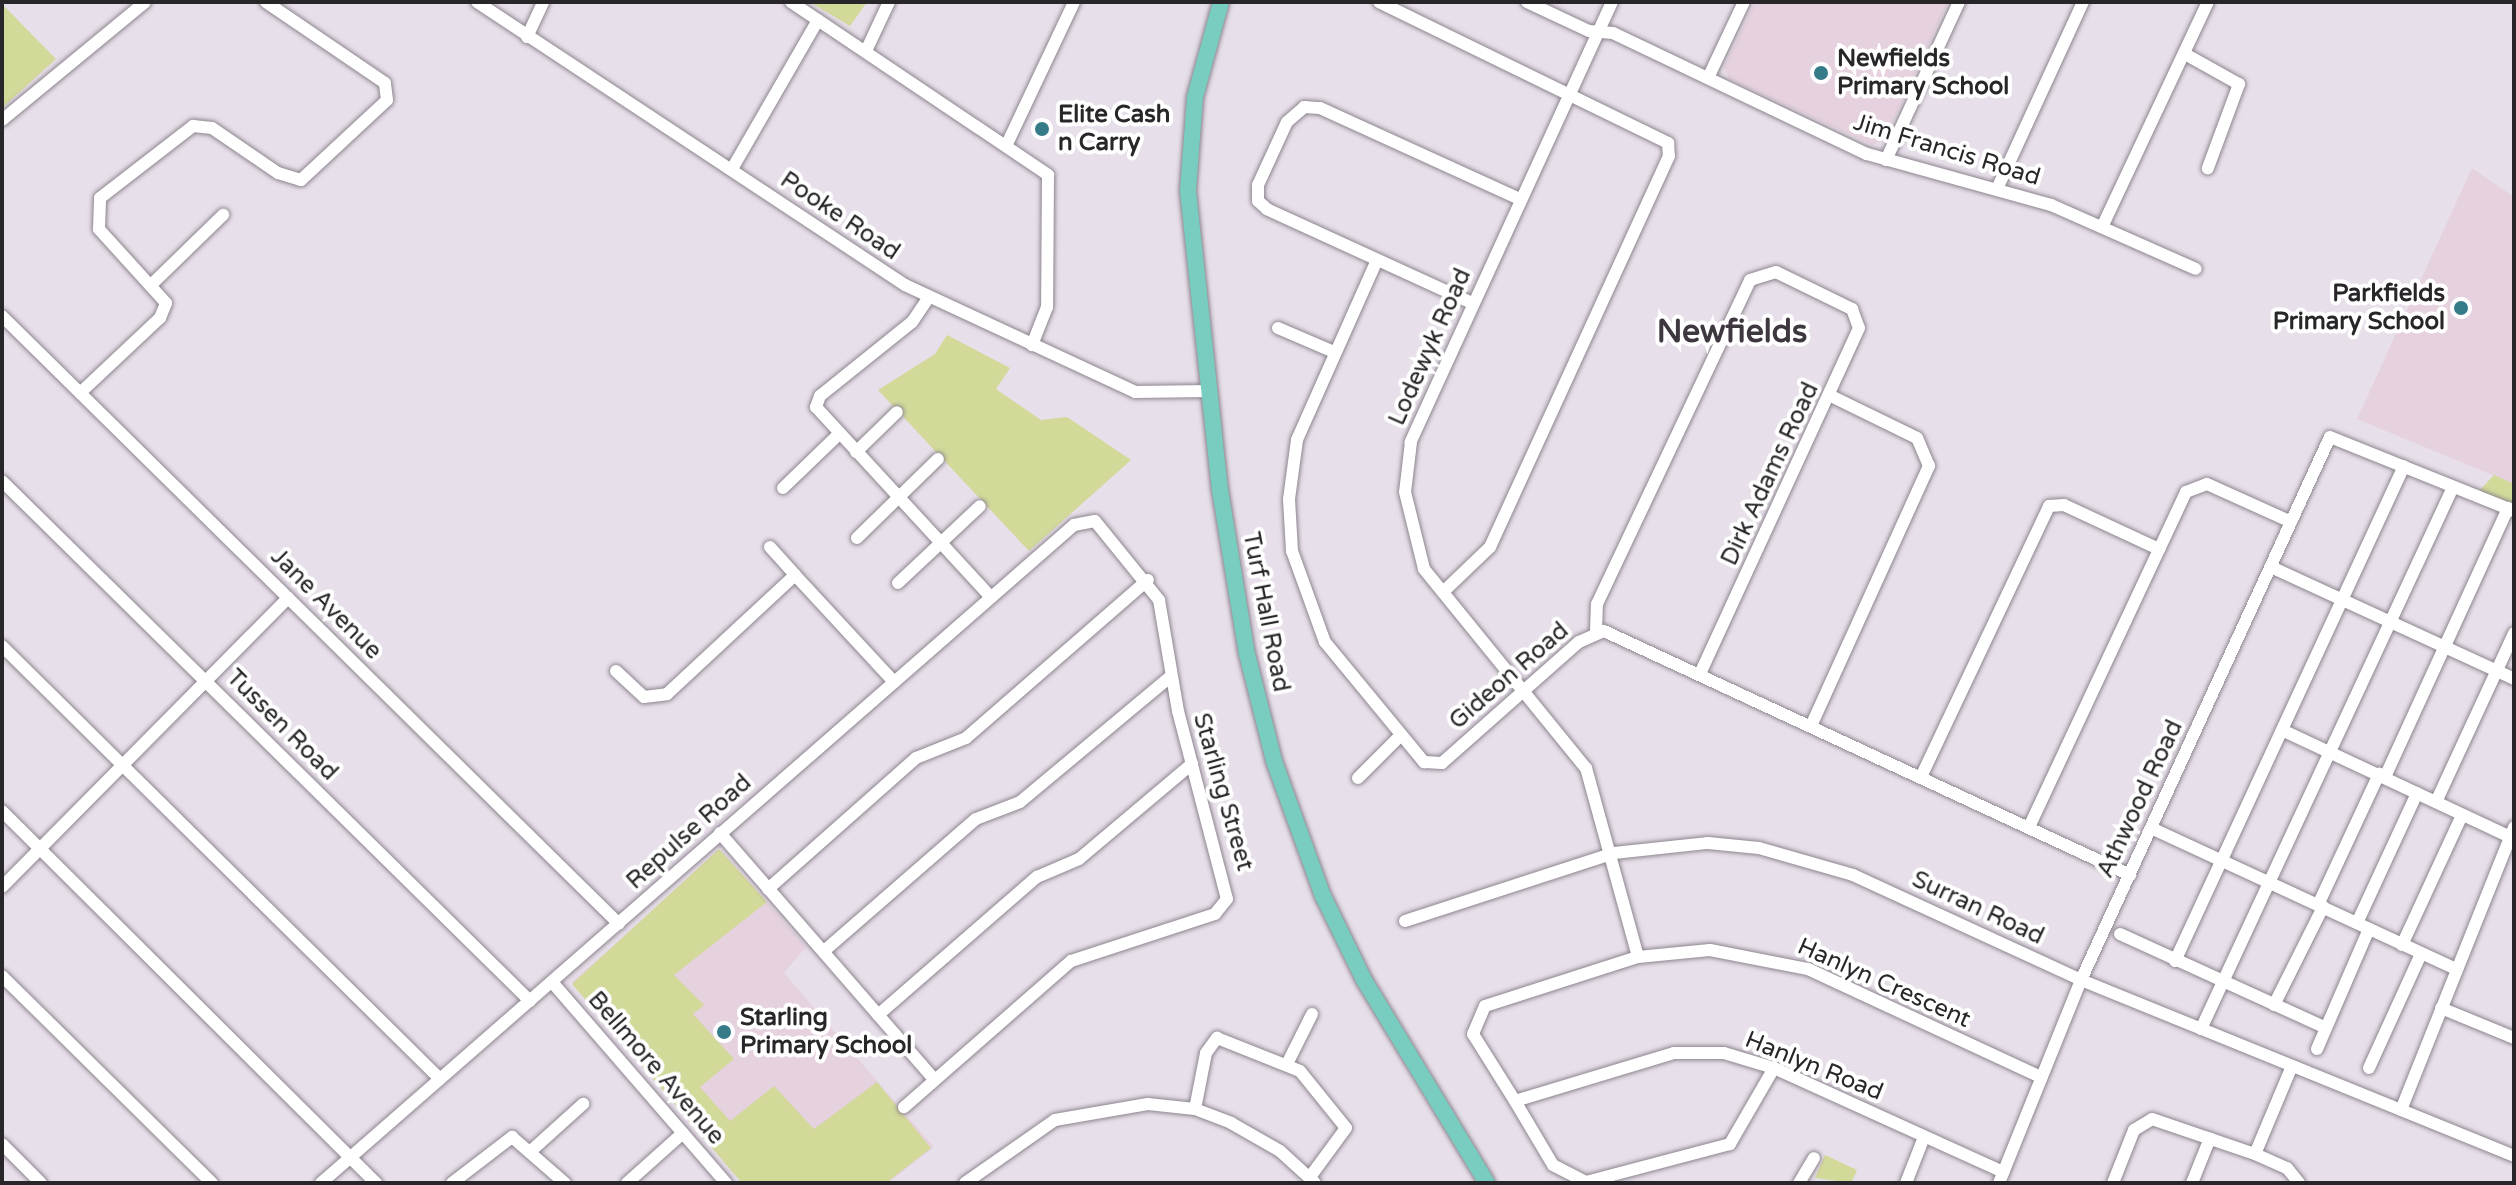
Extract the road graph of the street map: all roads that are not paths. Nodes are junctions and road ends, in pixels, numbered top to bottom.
1 (145, 2) edge
2 (266, 2) edge
3 (477, 2) edge
4 (543, 2) edge
5 (791, 2) edge
6 (889, 2) edge
7 (1074, 2) edge
8 (1221, 2) edge
9 (1379, 2) edge
10 (1527, 2) edge
11 (1612, 2) edge
12 (1744, 2) edge
13 (1959, 2) edge
14 (2083, 2) edge
15 (2208, 2) edge
16 (818, 20) junction
17 (1599, 31) junction
18 (527, 37) junction
19 (866, 51) junction
20 (2185, 54) junction
21 (1708, 78) junction
22 (1571, 91) junction
23 (2, 120) edge
24 (1007, 144) junction
25 (1886, 160) junction
26 (2208, 168) dead end
27 (732, 169) junction
28 (1997, 189) junction
29 (1520, 199) junction
30 (223, 215) dead end
31 (2103, 225) junction
32 (1377, 260) junction
33 (2196, 269) dead end
34 (153, 283) junction
35 (929, 297) junction
36 (1472, 303) junction
37 (2, 316) edge
38 (1278, 328) dead end
39 (1032, 345) junction
40 (1332, 351) junction
41 (1209, 391) junction
42 (80, 393) junction
43 (1831, 396) junction
44 (897, 412) dead end
45 (839, 434) junction
46 (856, 452) junction
47 (938, 459) dead end
48 (2404, 466) junction
49 (2, 481) edge
50 (2453, 487) junction
51 (783, 488) dead end
52 (898, 497) junction
53 (980, 506) dead end
54 (2511, 509) edge
55 (1088, 519) joint
56 (2291, 522) junction
57 (857, 538) dead end
58 (941, 543) junction
59 (770, 547) dead end
60 (2159, 549) junction
61 (2271, 567) junction
62 (795, 575) junction
63 (1148, 580) junction
64 (898, 583) dead end
65 (1443, 592) junction
66 (991, 597) junction
67 (288, 598) junction
68 (2341, 600) junction
69 (2390, 623) junction
70 (1596, 631) junction
71 (2514, 633) edge
72 (2, 646) edge
73 (2444, 646) junction
74 (616, 671) dead end
75 (2496, 671) junction
76 (1700, 674) junction
77 (1170, 677) junction
78 (2514, 679) edge
79 (206, 682) junction
80 (894, 682) junction
81 (1528, 692) junction
82 (1811, 726) junction
83 (2282, 730) junction
84 (1400, 736) junction
85 (2331, 752) junction
86 (122, 764) junction
87 (1192, 764) junction
88 (2382, 776) junction
89 (1921, 777) junction
90 (1358, 778) dead end
91 (2417, 793) junction
92 (2436, 802) junction
93 (2, 811) edge
94 (2462, 815) junction
95 (2030, 825) junction
96 (2151, 828) junction
97 (2512, 832) edge
98 (720, 833) junction
99 (40, 849) junction
100 (2509, 852) edge
101 (1614, 853) junction
102 (2221, 860) junction
103 (2130, 875) junction
104 (2270, 882) junction
105 (2, 887) edge
106 (768, 889) junction
107 (2320, 906) junction
108 (1405, 921) dead end
109 (619, 924) junction
110 (2363, 926) junction
111 (2120, 934) dead end
112 (2402, 945) junction
113 (824, 951) junction
114 (2421, 954) junction
115 (1638, 957) junction
116 (2175, 961) junction
117 (2456, 969) junction
118 (2, 976) edge
119 (2081, 980) junction
120 (552, 982) junction
121 (2224, 982) junction
122 (530, 1001) junction
123 (2274, 1005) junction
124 (2441, 1008) junction
125 (1312, 1014) dead end
126 (878, 1015) junction
127 (2326, 1028) junction
128 (2201, 1029) junction
129 (2514, 1038) edge
130 (2317, 1049) dead end
131 (1287, 1064) junction
132 (2292, 1066) junction
133 (2386, 1067) dead end
134 (1774, 1068) junction
135 (2041, 1077) junction
136 (440, 1079) junction
137 (934, 1079) junction
138 (1515, 1101) junction
139 (583, 1104) dead end
140 (904, 1107) dead end
141 (1195, 1109) junction
142 (2401, 1110) junction
143 (683, 1133) junction
144 (1924, 1137) junction
145 (2210, 1138) junction
146 (2, 1144) edge
147 (532, 1150) junction
148 (2255, 1154) junction
149 (352, 1156) junction
150 (2514, 1156) edge
151 (1814, 1158) dead end
152 (2001, 1178) edge
153 (1620, 1179) edge
154 (1313, 1180) edge
155 (1576, 1182) edge
156 (1803, 1182) edge
157 (41, 1183) edge
158 (212, 1183) edge
159 (321, 1183) edge
160 (376, 1183) edge
161 (452, 1183) edge
162 (565, 1183) edge
163 (627, 1183) edge
164 (726, 1183) edge
165 (965, 1183) edge
166 (1487, 1183) edge
167 (1906, 1183) edge
168 (2113, 1183) edge
169 (2192, 1183) edge
170 (2299, 1183) edge

1 - 23 street
2 - 34 street
3 - 18 street, Pooke Road
4 - 18 street
5 - 16 street
6 - 19 street
7 - 24 street
8 - 41 main road, Turf Hall Road
9 - 22 street
10 - 17 street, Jim Francis Road
11 - 17 street, Lodewyk Road
12 - 21 street
13 - 25 street
14 - 28 street
15 - 20 street
16 - 19 street
16 - 27 street
17 - 21 street, Jim Francis Road
17 - 22 street, Lodewyk Road
18 - 27 street, Pooke Road
19 - 24 street
20 - 26 street
20 - 31 street
21 - 25 street, Jim Francis Road
22 - 29 street, Lodewyk Road
22 - 65 street
24 - 39 street
25 - 28 street, Jim Francis Road
27 - 35 street, Pooke Road
28 - 31 street, Jim Francis Road
29 - 32 street
29 - 36 street, Lodewyk Road
30 - 34 street
31 - 33 street, Jim Francis Road
32 - 36 street
32 - 40 street, Gideon Road
34 - 42 street
35 - 39 street, Pooke Road
35 - 45 street
36 - 65 street, Lodewyk Road
37 - 42 street, Jane Avenue
38 - 40 street
39 - 41 street, Pooke Road
40 - 84 street, Gideon Road
41 - 166 main road, Turf Hall Road
42 - 67 street, Jane Avenue
43 - 70 street, Dirk Adams Road
43 - 76 street, Dirk Adams Road
43 - 82 street
44 - 46 street
45 - 46 street
45 - 51 street
46 - 52 street
47 - 52 street
48 - 50 street
48 - 56 street, Athwood Road
48 - 68 street
49 - 79 street, Tussen Road
50 - 54 street
50 - 69 street
52 - 57 street
52 - 58 street
53 - 58 street
54 - 73 street
55 - 63 street, Starling Street
55 - 66 street, Repulse Road
56 - 60 street
56 - 61 street, Athwood Road
58 - 64 street
58 - 66 street
59 - 62 street
60 - 89 street
60 - 95 street
61 - 68 street
61 - 96 street, Athwood Road
62 - 74 street
62 - 80 street
63 - 77 street, Starling Street
63 - 106 street
65 - 81 street, Lodewyk Road
66 - 80 street, Repulse Road
67 - 79 street
67 - 109 street, Jane Avenue
68 - 69 street
68 - 83 street
69 - 73 street
69 - 85 street
70 - 76 street, Gideon Road
70 - 81 street, Gideon Road
71 - 75 street
72 - 86 street
73 - 75 street
73 - 88 street
75 - 78 street
75 - 92 street
76 - 82 street, Gideon Road
77 - 87 street, Starling Street
77 - 113 street
79 - 86 street
79 - 122 street, Tussen Road
80 - 98 street, Repulse Road
81 - 84 street, Gideon Road
81 - 101 street, Lodewyk Road
82 - 89 street, Gideon Road
83 - 85 street
83 - 102 street
84 - 90 street
85 - 88 street
85 - 104 street
86 - 99 street
86 - 136 street
87 - 126 street
87 - 137 street, Starling Street
88 - 91 street
88 - 107 street
89 - 95 street, Gideon Road
91 - 92 street
91 - 110 street
92 - 94 street
93 - 99 street
94 - 97 street
94 - 112 street
95 - 103 street, Gideon Road
96 - 102 street
96 - 103 street, Athwood Road
97 - 100 street
98 - 106 street
98 - 109 street, Repulse Road
99 - 105 street
99 - 149 street
100 - 117 street
101 - 108 street, Surran Road
101 - 115 street, Lodewyk Road
101 - 119 street, Surran Road
102 - 104 street
102 - 116 street
103 - 119 street, Athwood Road
104 - 107 street
104 - 121 street
106 - 113 street
107 - 110 street
107 - 123 street
109 - 120 street, Repulse Road
110 - 112 street
110 - 127 street
111 - 116 street
112 - 114 street
113 - 126 street
114 - 117 street
114 - 133 street
115 - 135 street, Hanlyn Crescent
115 - 138 street, Hanlyn Crescent
116 - 121 street
117 - 124 street
118 - 158 street
119 - 128 street, Surran Road
119 - 135 street, Athwood Road
120 - 122 street, Repulse Road
120 - 143 street, Bellmore Avenue
121 - 123 street
121 - 128 street
122 - 136 street, Repulse Road
123 - 127 street
124 - 129 street
124 - 142 street
125 - 131 street
126 - 137 street
127 - 130 street
128 - 132 street, Surran Road
131 - 141 street
131 - 154 street
132 - 142 street, Surran Road
132 - 148 street
134 - 138 street, Hanlyn Road
134 - 144 street, Hanlyn Road
134 - 153 street
135 - 152 street, Athwood Road
136 - 149 street, Repulse Road
137 - 140 street, Starling Street
138 - 155 street
139 - 147 street
141 - 154 street
141 - 165 street
142 - 150 street, Surran Road
143 - 163 street
143 - 164 street, Bellmore Avenue
144 - 152 street, Hanlyn Road
144 - 167 street
145 - 148 street
145 - 168 street
145 - 169 street
146 - 157 street
147 - 161 street
147 - 162 street
148 - 170 street
149 - 159 street, Repulse Road
149 - 160 street
151 - 156 street
153 - 155 street

